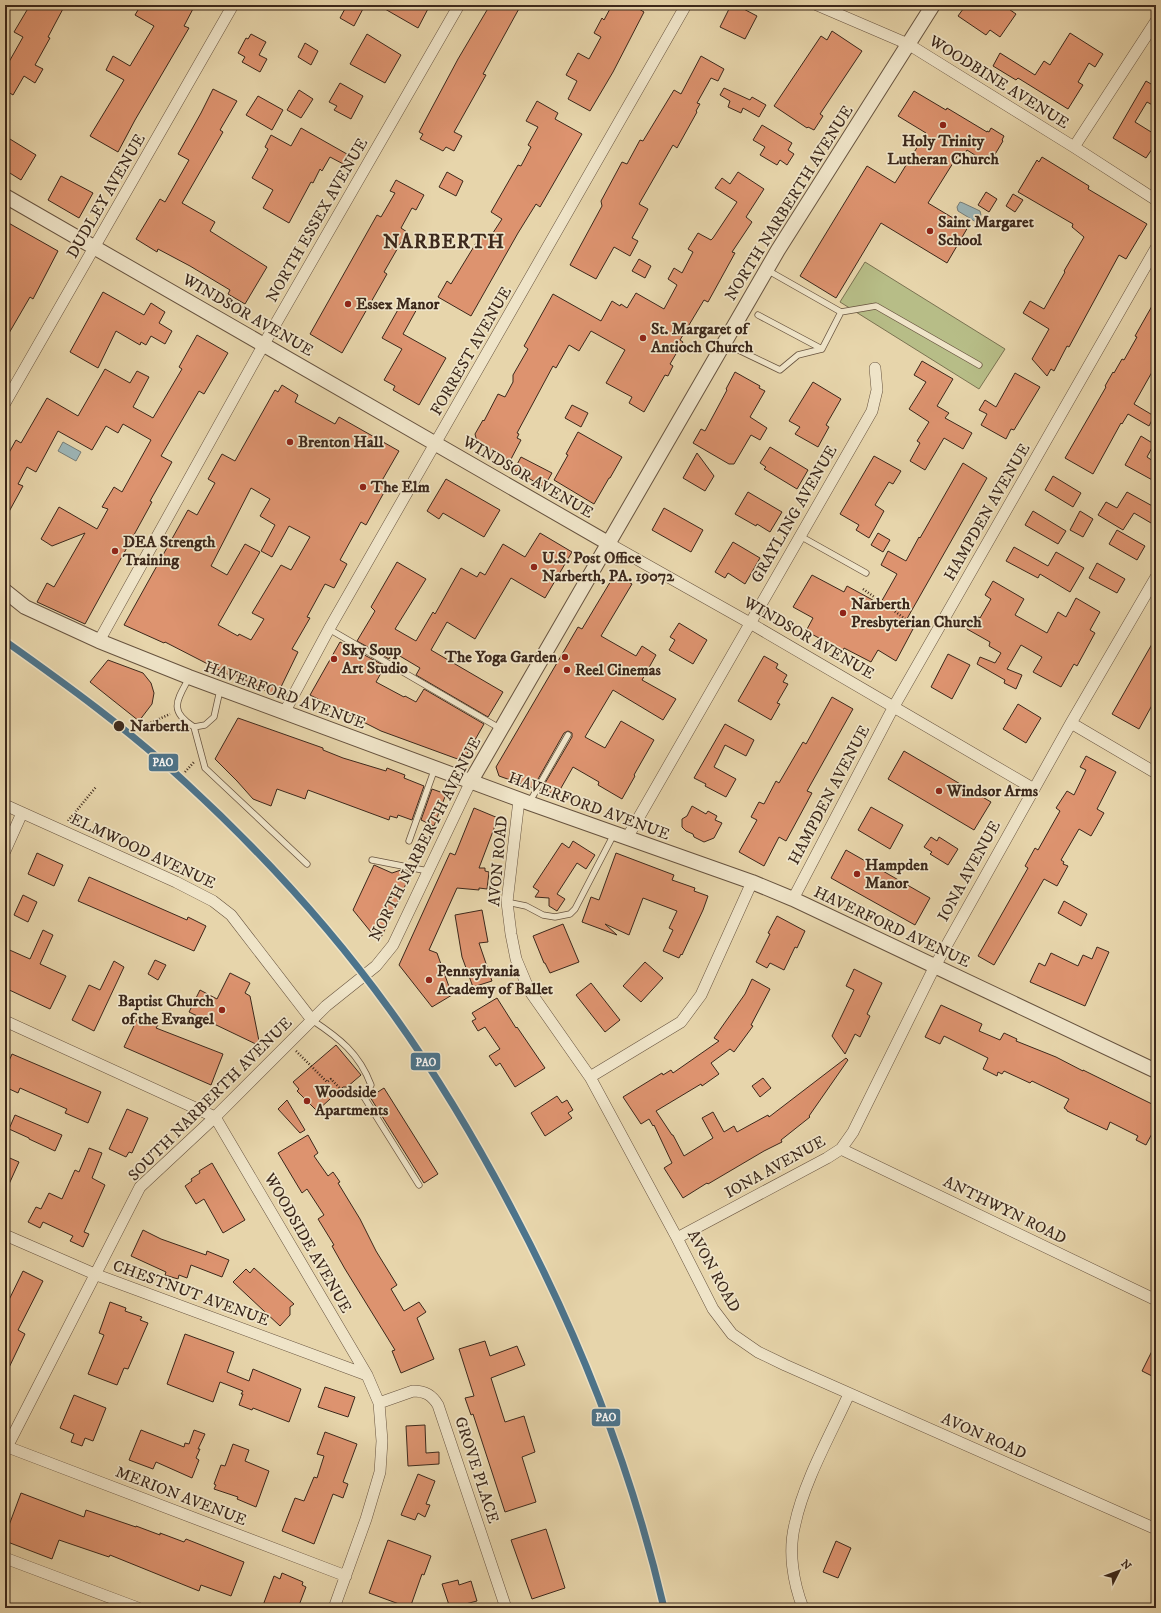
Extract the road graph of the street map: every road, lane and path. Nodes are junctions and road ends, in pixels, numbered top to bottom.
1 (233, 5) edge
2 (459, 5) edge
3 (686, 5) edge
4 (817, 5) edge
5 (933, 5) edge
6 (1156, 21) edge
7 (908, 44) junction
8 (1074, 147) junction
9 (5, 196) edge
10 (1156, 200) edge
11 (95, 247) junction
12 (1156, 248) edge
13 (766, 270) junction
14 (841, 312) junction
15 (758, 315) dead end
16 (724, 343) junction
17 (264, 344) junction
18 (822, 349) junction
19 (978, 365) dead end
20 (875, 368) dead end
21 (5, 403) edge
22 (436, 444) junction
23 (800, 536) junction
24 (608, 542) junction
25 (866, 573) dead end
26 (1156, 577) edge
27 (863, 589) dead end
28 (5, 591) edge
29 (750, 623) junction
30 (914, 625) dead end
31 (329, 629) junction
32 (99, 641) junction
33 (189, 677) junction
34 (220, 689) junction
35 (893, 708) junction
36 (177, 710) junction
37 (284, 713) junction
38 (148, 724) dead end
39 (1071, 724) junction
40 (194, 727) junction
41 (501, 729) junction
42 (568, 735) dead end
43 (190, 767) dead end
44 (435, 768) junction
45 (185, 772) dead end
46 (1156, 773) edge
47 (471, 781) junction
48 (96, 787) dead end
49 (1034, 789) junction
50 (524, 802) junction
51 (5, 805) edge
52 (22, 813) junction
53 (60, 830) junction
54 (620, 836) junction
55 (409, 841) dead end
56 (5, 851) edge
57 (372, 860) dead end
58 (307, 864) dead end
59 (428, 871) junction
60 (752, 882) junction
61 (793, 899) junction
62 (507, 902) junction
63 (376, 966) joint
64 (935, 966) junction
65 (312, 1020) junction
66 (5, 1021) edge
67 (288, 1042) junction
68 (1156, 1071) edge
69 (590, 1077) junction
70 (349, 1098) dead end
71 (215, 1117) junction
72 (841, 1149) junction
73 (419, 1185) dead end
74 (5, 1235) edge
75 (677, 1238) junction
76 (97, 1275) junction
77 (1156, 1300) edge
78 (367, 1375) junction
79 (849, 1394) junction
80 (379, 1403) junction
81 (6, 1448) edge
82 (1156, 1529) edge
83 (5, 1558) edge
84 (346, 1576) junction
85 (138, 1608) edge
86 (334, 1608) edge
87 (506, 1608) edge
88 (803, 1608) edge

1 - 11 street, DUDLEY AVENUE
2 - 17 street, NORTH ESSEX AVENUE
3 - 22 street, FORREST AVENUE
4 - 7 street, WOODBINE AVENUE
5 - 7 street, NORTH NARBERTH AVENUE
6 - 8 street
7 - 8 street, WOODBINE AVENUE
7 - 13 street, NORTH NARBERTH AVENUE
8 - 10 street, WOODBINE AVENUE
9 - 11 street, WINDSOR AVENUE
11 - 17 street, WINDSOR AVENUE
11 - 21 street, DUDLEY AVENUE
12 - 35 street, HAMPDEN AVENUE
13 - 14 lane
13 - 16 street, NORTH NARBERTH AVENUE
14 - 18 lane
14 - 19 lane
15 - 18 lane
16 - 18 lane
16 - 24 street, NORTH NARBERTH AVENUE
17 - 22 street, WINDSOR AVENUE
17 - 32 street, NORTH ESSEX AVENUE
20 - 23 street, GRAYLING AVENUE
22 - 24 street, WINDSOR AVENUE
22 - 31 street, FORREST AVENUE
23 - 25 lane
23 - 29 street, GRAYLING AVENUE
24 - 29 street, WINDSOR AVENUE
24 - 41 street, NORTH NARBERTH AVENUE
26 - 39 street, IONA AVENUE
27 - 30 path
28 - 32 street, HAVERFORD AVENUE
29 - 35 street, WINDSOR AVENUE
29 - 54 street, GRAYLING AVENUE
31 - 37 street, FORREST AVENUE
31 - 41 lane
32 - 33 street, HAVERFORD AVENUE
33 - 34 street, HAVERFORD AVENUE
33 - 36 lane
34 - 37 street, HAVERFORD AVENUE
34 - 40 lane
35 - 49 street, WINDSOR AVENUE
35 - 61 street, HAMPDEN AVENUE
36 - 38 path
36 - 40 lane
37 - 44 street, HAVERFORD AVENUE
39 - 46 street
39 - 49 street, IONA AVENUE
40 - 58 lane
41 - 47 street, NORTH NARBERTH AVENUE
42 - 50 lane
43 - 45 path
44 - 47 street, HAVERFORD AVENUE
44 - 55 lane
47 - 50 street, HAVERFORD AVENUE
47 - 59 street, NORTH NARBERTH AVENUE
48 - 53 path
49 - 64 street, IONA AVENUE
50 - 54 street, HAVERFORD AVENUE
50 - 62 street, AVON ROAD
51 - 52 street, ELMWOOD AVENUE
52 - 53 street, ELMWOOD AVENUE
52 - 56 street
53 - 65 street, ELMWOOD AVENUE
54 - 60 street, HAVERFORD AVENUE
54 - 62 lane
57 - 59 lane
59 - 63 street, NORTH NARBERTH AVENUE
60 - 61 street, HAVERFORD AVENUE
60 - 69 street
61 - 64 street, HAVERFORD AVENUE
62 - 69 street, AVON ROAD
63 - 65 street, SOUTH NARBERTH AVENUE
64 - 68 street, HAVERFORD AVENUE
64 - 72 street, IONA AVENUE
65 - 67 street, SOUTH NARBERTH AVENUE
65 - 73 lane
66 - 71 street
67 - 70 path
67 - 71 street, SOUTH NARBERTH AVENUE
69 - 75 street, AVON ROAD
71 - 76 street, SOUTH NARBERTH AVENUE
71 - 78 street, WOODSIDE AVENUE
72 - 75 street, IONA AVENUE
72 - 77 street, ANTHWYN ROAD
74 - 76 street, CHESTNUT AVENUE
75 - 79 street, AVON ROAD
76 - 78 street, CHESTNUT AVENUE
76 - 81 street, SOUTH NARBERTH AVENUE
78 - 80 street, WOODSIDE AVENUE
79 - 82 street, AVON ROAD
79 - 88 street
80 - 84 street, WOODSIDE AVENUE
80 - 87 street, GROVE PLACE
81 - 84 street, MERION AVENUE
83 - 85 street
84 - 86 street, WOODSIDE AVENUE

